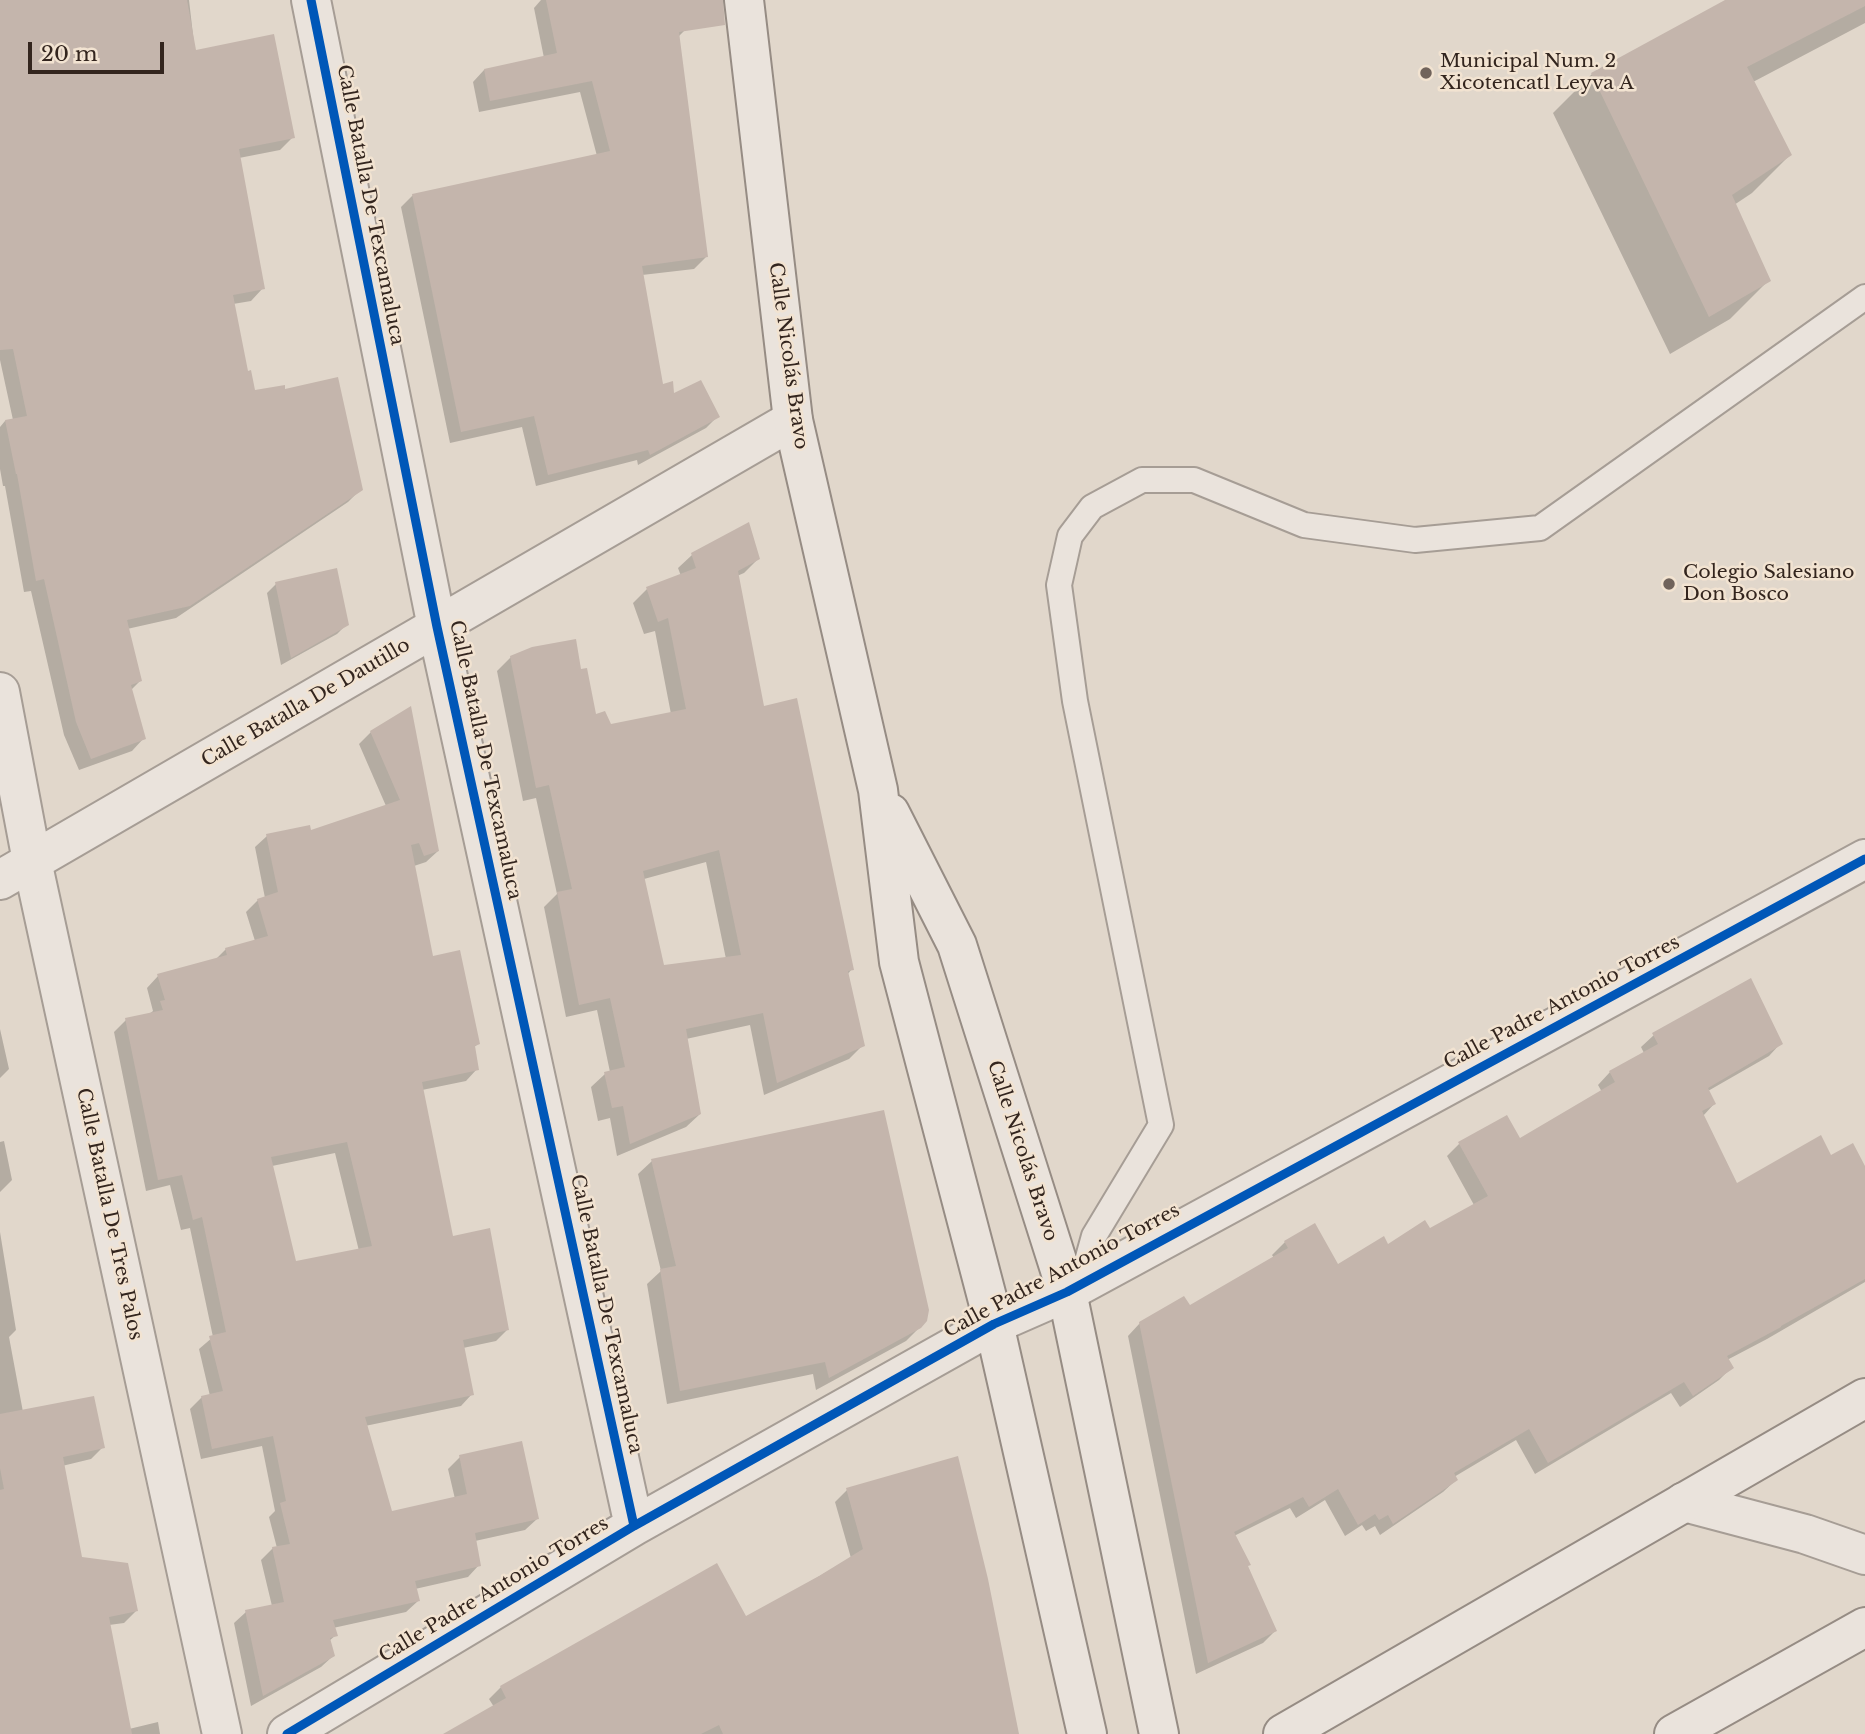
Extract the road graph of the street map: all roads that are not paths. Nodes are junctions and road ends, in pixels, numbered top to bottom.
1 (311, 0) edge
2 (744, 0) edge
3 (1865, 297) edge
4 (793, 420) junction
5 (438, 627) junction
6 (0, 692) edge
7 (878, 790) junction
8 (33, 861) junction
9 (1864, 868) edge
10 (0, 880) edge
11 (1074, 1287) junction
12 (994, 1324) junction
13 (1865, 1398) edge
14 (1685, 1502) junction
15 (634, 1526) junction
16 (1865, 1555) edge
17 (1865, 1627) edge
18 (222, 1734) edge
19 (287, 1734) edge
20 (1087, 1734) edge
21 (1159, 1734) edge
22 (1283, 1734) edge
23 (1674, 1734) edge

1 - 5 street, Calle Batalla De Texcamaluca
2 - 4 street, Calle Nicolás Bravo
3 - 11 lane
4 - 5 street, Calle Batalla De Dautillo
4 - 7 street, Calle Nicolás Bravo
5 - 8 street, Calle Batalla De Dautillo
5 - 15 street, Calle Batalla De Texcamaluca
6 - 8 street, Calle Batalla De Tres Palos
7 - 11 street, Calle Nicolás Bravo
7 - 12 street, Calle Nicolás Bravo
8 - 10 street, Calle Batalla De Dautillo
8 - 18 street, Calle Batalla De Tres Palos
9 - 11 street, Calle Padre Antonio Torres
11 - 12 street, Calle Padre Antonio Torres
11 - 21 street, Calle Nicolás Bravo
12 - 15 street, Calle Padre Antonio Torres
12 - 20 street, Calle Nicolás Bravo
13 - 14 street
14 - 16 street
14 - 22 street
15 - 19 street, Calle Padre Antonio Torres
17 - 23 street

